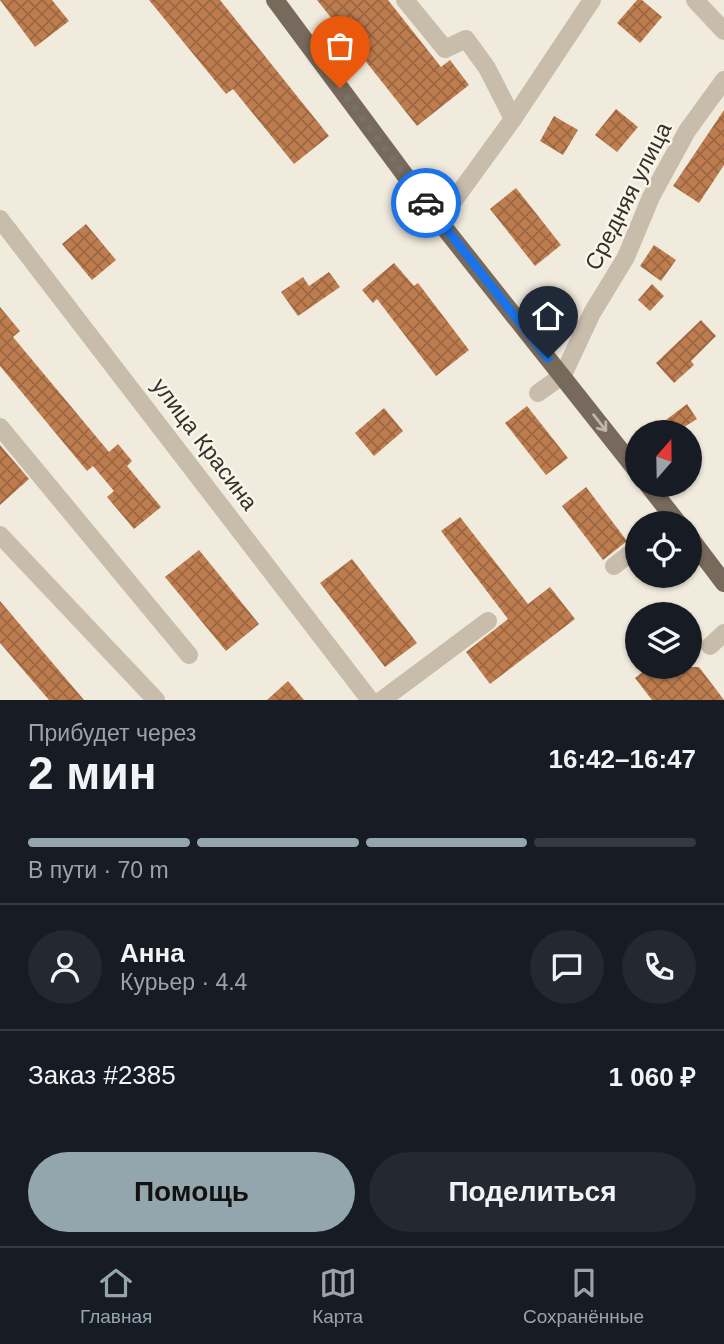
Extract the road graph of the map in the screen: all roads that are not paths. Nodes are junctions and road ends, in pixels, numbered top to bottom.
1 (275, 0) edge
2 (405, 0) edge
3 (592, 0) edge
4 (699, 1) edge
5 (724, 31) edge
6 (724, 80) edge
7 (513, 119) junction
8 (0, 219) edge
9 (439, 221) junction
10 (562, 375) junction
11 (538, 393) dead end
12 (0, 428) edge
13 (625, 456) edge
14 (0, 535) edge
15 (702, 554) edge
16 (625, 557) edge
17 (614, 566) dead end
18 (724, 583) edge
19 (488, 621) dead end
20 (724, 633) edge
21 (710, 646) dead end
22 (189, 655) dead end
23 (156, 700) edge
24 (370, 700) edge
25 (382, 700) edge

1 - 9 main road
2 - 7 street
3 - 7 street
4 - 5 street
6 - 10 street, Средняя улица
7 - 9 street
8 - 24 street, улица Красина
9 - 10 main road
10 - 11 street
10 -> 13 main road
12 - 22 street
14 - 23 street
15 - 18 main road
16 - 17 street
19 - 25 street
20 - 21 street

